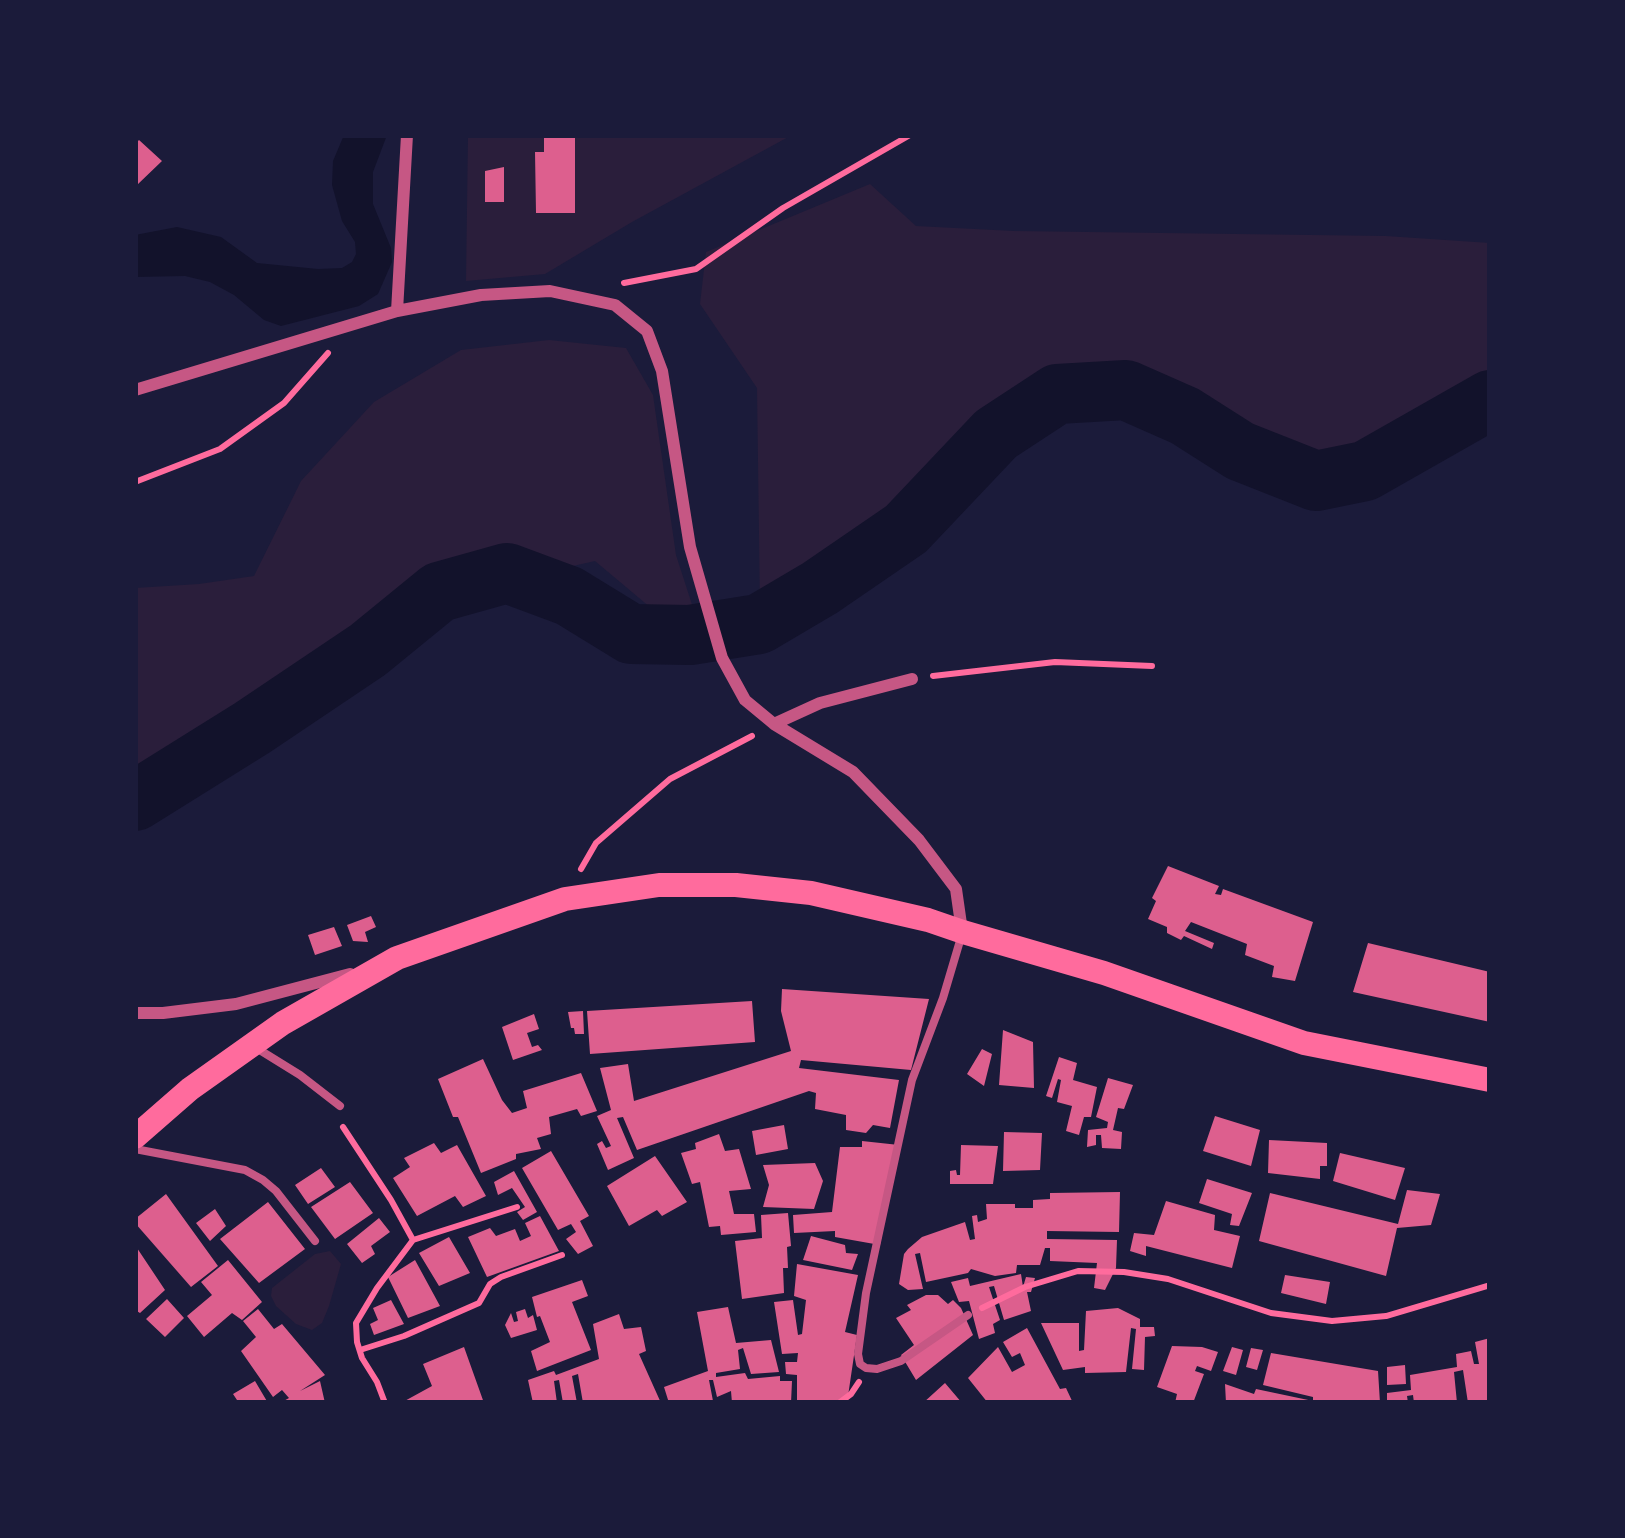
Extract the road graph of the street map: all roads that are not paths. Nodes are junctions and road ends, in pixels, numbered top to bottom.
1 (407, 135) edge
2 (397, 311) junction
3 (135, 390) edge
4 (912, 679) road end
5 (774, 724) junction
6 (963, 932) junction
7 (397, 958) junction
8 (135, 1013) edge
9 (251, 1045) junction
10 (1490, 1080) edge
11 (340, 1106) road end
12 (135, 1137) edge
13 (135, 1149) edge
14 (315, 1241) dead end
15 (968, 1315) road end

1 - 2 street
2 - 3 street
2 - 5 street
4 - 5 street
5 - 6 street
6 - 7 highway
6 - 10 highway
6 - 15 lane
7 - 8 street
7 - 9 highway
9 - 11 lane
9 - 12 highway
13 - 14 lane

